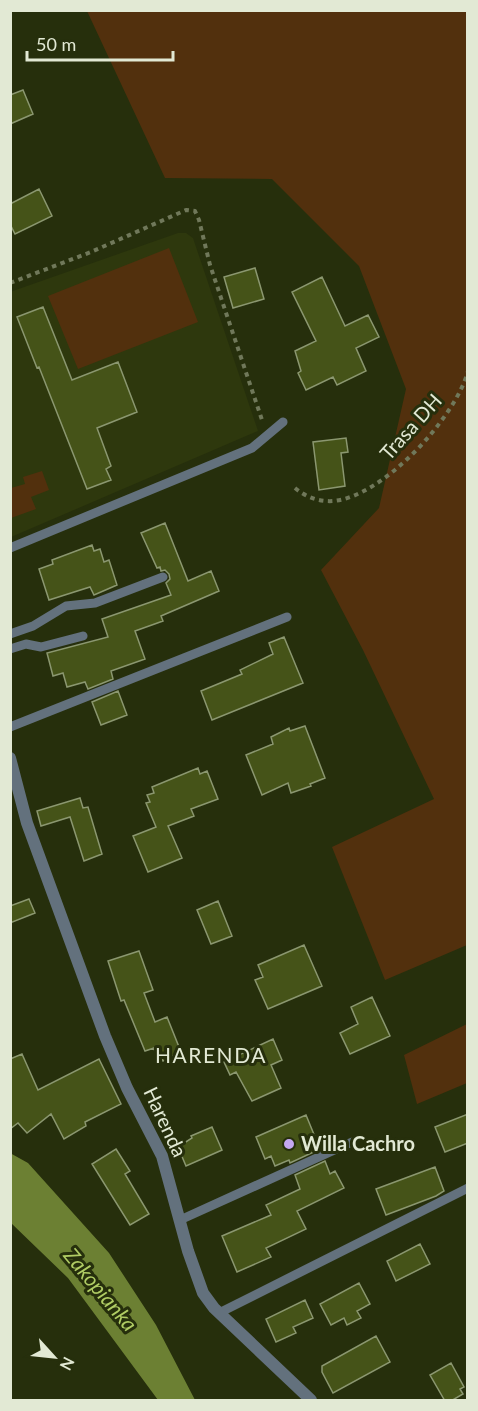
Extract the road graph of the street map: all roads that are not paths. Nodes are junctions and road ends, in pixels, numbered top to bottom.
1 (283, 422) dead end
2 (10, 548) edge
3 (163, 578) dead end
4 (287, 617) dead end
5 (10, 634) edge
6 (82, 636) dead end
7 (10, 649) edge
8 (10, 727) edge
9 (10, 758) edge
10 (352, 1142) dead end
11 (468, 1188) edge
12 (180, 1220) junction
13 (219, 1313) junction
14 (310, 1401) edge

1 - 2 lane
3 - 5 lane
4 - 8 lane
6 - 7 lane
9 - 12 street, Harenda
10 - 12 lane
11 - 13 lane
12 - 13 street, Harenda
13 - 14 street, Harenda

